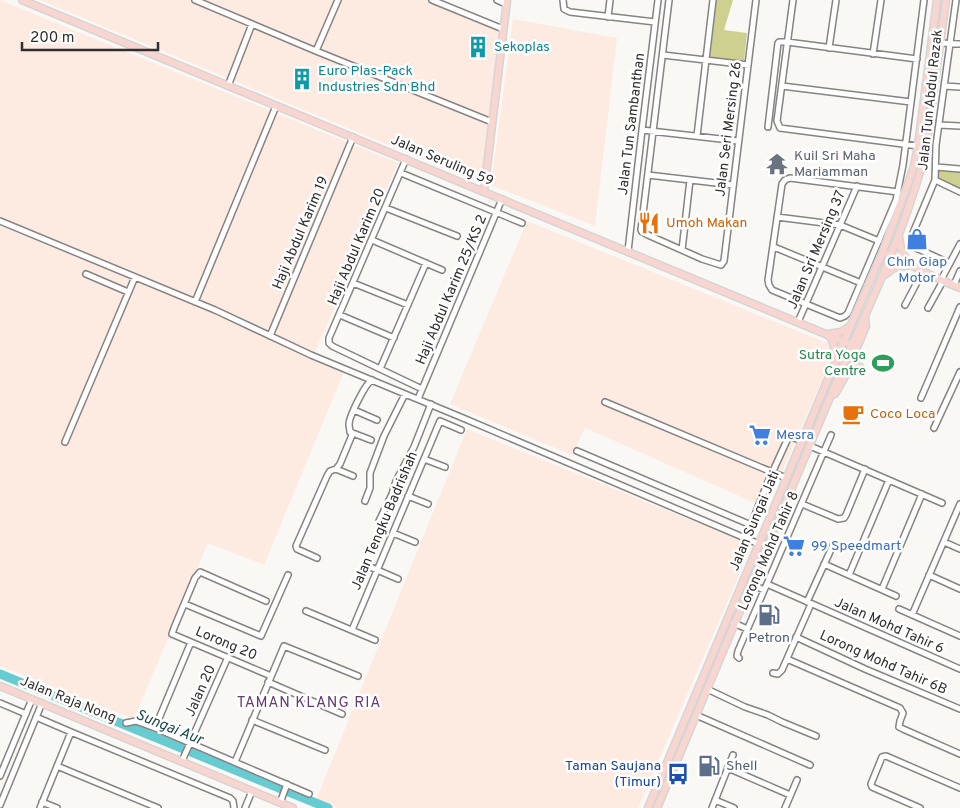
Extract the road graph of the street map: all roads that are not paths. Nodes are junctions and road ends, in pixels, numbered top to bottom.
1 (22, 0) edge
2 (195, 0) edge
3 (338, 0) edge
4 (432, 0) edge
5 (497, 0) edge
6 (563, 0) edge
7 (610, 0) edge
8 (658, 0) edge
9 (669, 0) edge
10 (713, 0) edge
11 (756, 0) edge
12 (793, 0) edge
13 (836, 0) edge
14 (881, 0) edge
15 (924, 0) edge
16 (938, 0) edge
17 (946, 0) edge
18 (956, 0) edge
19 (506, 2) edge
20 (608, 17) junction
21 (655, 22) junction
22 (252, 24) junction
23 (503, 29) junction
24 (787, 42) junction
25 (940, 42) junction
26 (950, 43) junction
27 (960, 44) edge
28 (829, 48) junction
29 (316, 52) junction
30 (874, 54) junction
31 (662, 55) junction
32 (917, 59) junction
33 (706, 60) junction
34 (748, 65) junction
35 (228, 86) junction
36 (782, 86) junction
37 (944, 86) junction
38 (960, 87) edge
39 (911, 102) junction
40 (276, 106) junction
41 (492, 122) junction
42 (939, 125) junction
43 (960, 126) edge
44 (768, 127) dead end
45 (648, 130) junction
46 (697, 136) junction
47 (353, 137) junction
48 (738, 141) junction
49 (905, 144) junction
50 (918, 146) junction
51 (926, 147) junction
52 (406, 159) junction
53 (936, 167) junction
54 (960, 168) edge
55 (401, 173) junction
56 (648, 175) junction
57 (690, 180) junction
58 (935, 180) junction
59 (733, 185) junction
60 (857, 186) junction
61 (484, 192) junction
62 (898, 192) junction
63 (960, 192) edge
64 (502, 199) junction
65 (386, 208) junction
66 (497, 212) junction
67 (778, 217) junction
68 (0, 221) edge
69 (522, 223) dead end
70 (840, 226) junction
71 (457, 236) dead end
72 (898, 236) junction
73 (372, 240) junction
74 (879, 241) junction
75 (960, 244) edge
76 (774, 247) junction
77 (682, 250) junction
78 (883, 251) junction
79 (628, 252) junction
80 (891, 255) junction
81 (426, 263) junction
82 (949, 264) junction
83 (911, 265) junction
84 (822, 267) junction
85 (442, 270) dead end
86 (960, 271) edge
87 (86, 274) dead end
88 (921, 275) junction
89 (135, 276) junction
90 (882, 277) junction
91 (354, 283) junction
92 (861, 283) junction
93 (941, 283) junction
94 (957, 287) edge
95 (128, 292) junction
96 (195, 302) junction
97 (806, 304) junction
98 (408, 305) junction
99 (906, 306) dead end
100 (960, 307) edge
101 (928, 308) dead end
102 (340, 315) junction
103 (865, 316) junction
104 (798, 322) junction
105 (850, 326) junction
106 (827, 334) junction
107 (270, 336) junction
108 (394, 338) junction
109 (844, 341) junction
110 (852, 345) junction
111 (380, 369) junction
112 (960, 372) edge
113 (830, 374) junction
114 (372, 380) junction
115 (422, 389) junction
116 (405, 394) junction
117 (921, 398) dead end
118 (418, 399) junction
119 (829, 399) junction
120 (605, 402) dead end
121 (431, 404) junction
122 (354, 410) junction
123 (377, 420) dead end
124 (934, 428) dead end
125 (461, 430) dead end
126 (350, 432) junction
127 (831, 435) dead end
128 (372, 440) dead end
129 (802, 440) junction
130 (65, 442) dead end
131 (810, 446) junction
132 (577, 451) dead end
133 (824, 452) junction
134 (424, 459) junction
135 (445, 467) dead end
136 (336, 469) junction
137 (864, 469) junction
138 (772, 473) junction
139 (353, 476) dead end
140 (786, 478) junction
141 (889, 480) junction
142 (922, 494) junction
143 (408, 496) junction
144 (365, 501) dead end
145 (942, 503) dead end
146 (428, 504) dead end
147 (802, 504) junction
148 (960, 506) edge
149 (378, 521) dead end
150 (751, 525) junction
151 (393, 533) junction
152 (746, 538) junction
153 (414, 542) dead end
154 (944, 542) junction
155 (759, 544) junction
156 (833, 545) dead end
157 (960, 549) edge
158 (317, 558) dead end
159 (824, 564) junction
160 (368, 566) dead end
161 (377, 570) junction
162 (288, 575) dead end
163 (849, 575) junction
164 (929, 575) junction
165 (398, 579) dead end
166 (751, 584) junction
167 (766, 587) junction
168 (882, 589) junction
169 (960, 589) edge
170 (896, 596) dead end
171 (266, 601) dead end
172 (809, 603) junction
173 (185, 604) junction
174 (899, 609) dead end
175 (306, 611) dead end
176 (912, 615) junction
177 (734, 623) junction
178 (747, 629) junction
179 (352, 630) junction
180 (960, 636) edge
181 (796, 637) junction
182 (375, 640) dead end
183 (191, 642) junction
184 (228, 658) junction
185 (739, 658) dead end
186 (787, 659) junction
187 (960, 669) edge
188 (773, 673) dead end
189 (271, 676) junction
190 (358, 676) dead end
191 (268, 682) junction
192 (0, 686) edge
193 (707, 689) junction
194 (32, 699) junction
195 (0, 703) edge
196 (42, 703) junction
197 (960, 709) edge
198 (26, 714) junction
199 (342, 714) dead end
200 (696, 715) junction
201 (36, 717) junction
202 (252, 720) junction
203 (126, 723) dead end
204 (155, 728) junction
205 (71, 732) junction
206 (816, 736) dead end
207 (190, 743) junction
208 (325, 750) dead end
209 (960, 754) edge
210 (733, 755) dead end
211 (182, 761) junction
212 (235, 762) junction
213 (810, 765) dead end
214 (57, 766) junction
215 (728, 768) junction
216 (0, 776) edge
217 (797, 780) dead end
218 (286, 788) junction
219 (960, 788) edge
220 (252, 791) junction
221 (309, 794) dead end
222 (790, 795) junction
223 (715, 800) junction
224 (42, 802) junction
225 (280, 803) junction
226 (0, 805) edge
227 (246, 807) edge
228 (40, 808) edge
229 (57, 808) edge
230 (158, 808) edge
231 (234, 808) edge
232 (252, 808) edge
233 (293, 808) edge
234 (648, 808) edge
235 (656, 808) edge
236 (712, 808) edge
237 (734, 808) edge
238 (785, 808) edge
239 (920, 808) edge

1 - 35 main road, Jalan Seruling 59
2 - 22 street
3 - 29 street
4 - 23 street
5 - 19 street
6 - 20 street
7 - 20 street
8 - 21 street, Jalan Tun Sambanthan
9 - 31 street
10 - 33 street
11 - 34 street, Jalan Seri Mersing 26
12 - 24 street
13 - 28 street
14 - 30 street
15 - 32 street
16 - 50 main road, Jalan Tun Abdul Razak
17 - 25 main road, Jalan Tun Abdul Razak
18 - 26 street, Jalan Tun Abdul Razak
19 - 23 main road
20 - 21 street
21 - 45 street, Jalan Tun Sambanthan
22 - 29 street
22 - 35 street
23 - 41 main road
24 - 28 street
24 - 36 street
24 - 44 street
25 - 26 street
25 - 51 main road, Jalan Tun Abdul Razak
26 - 27 street
26 - 37 street, Jalan Tun Abdul Razak
28 - 30 street
29 - 41 street
30 - 32 street
31 - 33 street
31 - 45 street
32 - 39 street
33 - 34 street
33 - 46 street
34 - 48 street, Jalan Seri Mersing 26
35 - 40 main road, Jalan Seruling 59
36 - 39 street
36 - 49 street
37 - 38 street
37 - 42 street, Jalan Tun Abdul Razak
39 - 49 street
40 - 47 main road, Jalan Seruling 59
40 - 96 street
41 - 61 main road
42 - 43 street
42 - 53 street, Jalan Tun Abdul Razak
45 - 46 street
45 - 56 street
45 - 79 street, Jalan Tun Sambanthan
46 - 48 street
47 - 52 main road, Jalan Seruling 59
47 - 107 street, Haji Abdul Karim 19
48 - 59 street, Jalan Seri Mersing 26
49 - 50 street
49 - 62 street
50 - 51 street
50 - 78 main road, Jalan Tun Abdul Razak
51 - 72 main road, Jalan Tun Abdul Razak
52 - 55 street, Haji Abdul Karim 20
52 - 61 main road, Jalan Seruling 59
53 - 54 street
53 - 58 street, Jalan Tun Abdul Razak
55 - 65 street, Haji Abdul Karim 20
55 - 66 street
56 - 57 street
56 - 77 street
57 - 59 street
57 - 77 street
58 - 63 street
58 - 82 street, Jalan Tun Abdul Razak
59 - 77 street, Jalan Seri Mersing 26
60 - 62 street
60 - 67 street
60 - 70 street, Jalan Sri Mersing 37
61 - 64 main road, Jalan Seruling 59
62 - 74 street
64 - 66 street, Haji Abdul Karim 25/KS 2
64 - 79 main road, Jalan Seruling 59
65 - 71 street
65 - 73 street, Haji Abdul Karim 20
66 - 69 street
66 - 115 street, Haji Abdul Karim 25/KS 2
67 - 70 street
67 - 76 street
68 - 89 street
70 - 74 street
70 - 84 street, Jalan Sri Mersing 37
72 - 80 main road, Jalan Tun Abdul Razak
72 - 83 main road
73 - 81 street
73 - 91 street, Haji Abdul Karim 20
74 - 92 street
75 - 82 street
76 - 84 street
76 - 97 street
78 - 80 main road
78 - 105 main road, Jalan Sungai Jati
79 - 104 main road, Jalan Seruling 59
80 - 83 main road
80 - 90 main road, Jalan Sungai Jati
81 - 85 street
81 - 98 street
82 - 93 street
83 - 88 main road
83 - 90 main road
84 - 92 street
84 - 97 street, Jalan Sri Mersing 37
86 - 94 street
87 - 95 street
88 - 93 main road
88 - 99 street
89 - 95 street
89 - 96 street
90 - 103 main road, Jalan Sungai Jati
91 - 98 street
91 - 102 street, Haji Abdul Karim 20
92 - 97 street
93 - 94 main road
93 - 101 street
95 - 130 street
96 - 107 street
97 - 104 street, Jalan Sri Mersing 37
98 - 108 street
100 - 117 street
102 - 108 street
102 - 111 street, Haji Abdul Karim 20
103 - 110 main road, Jalan Sungai Jati
103 - 119 main road
104 - 106 main road, Jalan Seruling 59
105 - 106 main road
105 - 109 main road, Jalan Sungai Jati
106 - 109 main road, Jalan Seruling 59
106 - 113 main road
107 - 114 street
108 - 111 street
109 - 110 main road, Jalan Seruling 59
109 - 113 main road, Jalan Sungai Jati
110 - 119 main road, Jalan Sungai Jati
111 - 115 street
112 - 124 street
113 - 129 main road, Jalan Sungai Jati
114 - 116 street
114 - 122 street
115 - 118 street, Haji Abdul Karim 25/KS 2
116 - 118 street
116 - 144 street
118 - 121 street
119 - 131 main road, Jalan Sungai Jati
120 - 138 street
121 - 149 street
121 - 152 street
122 - 123 street
122 - 126 street
125 - 134 street, Jalan Tengku Badrishah
126 - 128 street
126 - 136 street
127 - 133 street, Lorong Mohd Tahir 8
129 - 138 street
129 - 140 main road, Jalan Sungai Jati
131 - 133 street
131 - 166 main road, Jalan Sungai Jati
132 - 150 street
133 - 137 street
133 - 147 street, Lorong Mohd Tahir 8
134 - 135 street
134 - 143 street, Jalan Tengku Badrishah
136 - 139 street
136 - 158 street
137 - 141 street
137 - 147 street
138 - 140 street
138 - 150 street
140 - 155 main road, Jalan Sungai Jati
141 - 142 street
141 - 163 street
142 - 145 street
142 - 168 street
143 - 146 street
143 - 151 street, Jalan Tengku Badrishah
147 - 167 street, Lorong Mohd Tahir 8
148 - 154 street
150 - 152 street
151 - 153 street
151 - 161 street, Jalan Tengku Badrishah
152 - 155 street
154 - 157 street
154 - 164 street
155 - 234 main road, Jalan Sungai Jati
156 - 159 street
159 - 163 street
159 - 172 street
160 - 161 street
161 - 165 street
161 - 179 street, Jalan Tengku Badrishah
162 - 173 street
163 - 168 street
164 - 169 street
164 - 176 street
166 - 167 street, Jalan Mohd Tahir 6
166 - 177 main road, Jalan Sungai Jati
167 - 172 street, Jalan Mohd Tahir 6
167 - 178 street, Lorong Mohd Tahir 8
168 - 170 street
171 - 173 street
172 - 181 street
172 - 187 street, Jalan Mohd Tahir 6
173 - 183 street, Lorong 20
174 - 176 street
175 - 179 street
176 - 180 street
177 - 178 street
177 - 193 main road, Jalan Sungai Jati
178 - 185 street, Lorong Mohd Tahir 8
179 - 182 street
181 - 186 street
181 - 197 street, Lorong Mohd Tahir 6B
183 - 184 street, Lorong 20
183 - 204 street
184 - 189 street, Lorong 20
184 - 207 street, Jalan 20
186 - 188 street
186 - 209 street
189 - 190 street
189 - 191 street
191 - 199 street
191 - 202 street
192 - 194 main road, Jalan Raja Nong
193 - 200 main road, Jalan Sungai Jati
193 - 206 street
194 - 196 main road, Jalan Raja Nong
194 - 198 street
195 - 198 street
196 - 201 street
196 - 211 main road, Jalan Raja Nong
198 - 216 street
200 - 213 street
200 - 235 main road, Jalan Sungai Jati
201 - 205 street
201 - 226 street
202 - 208 street
202 - 212 street
203 - 204 street
204 - 207 street
205 - 214 street
205 - 231 street
207 - 211 street, Jalan 20
207 - 212 street
210 - 215 street
211 - 220 main road, Jalan Raja Nong
212 - 218 street
214 - 224 street
214 - 230 street
215 - 222 street
215 - 223 street
217 - 222 street
218 - 221 street
218 - 225 street
219 - 239 street
220 - 225 main road, Jalan Raja Nong
220 - 227 street
222 - 238 street
223 - 236 street
223 - 237 street
224 - 228 street
224 - 229 street
225 - 233 main road, Jalan Raja Nong
227 - 232 street

